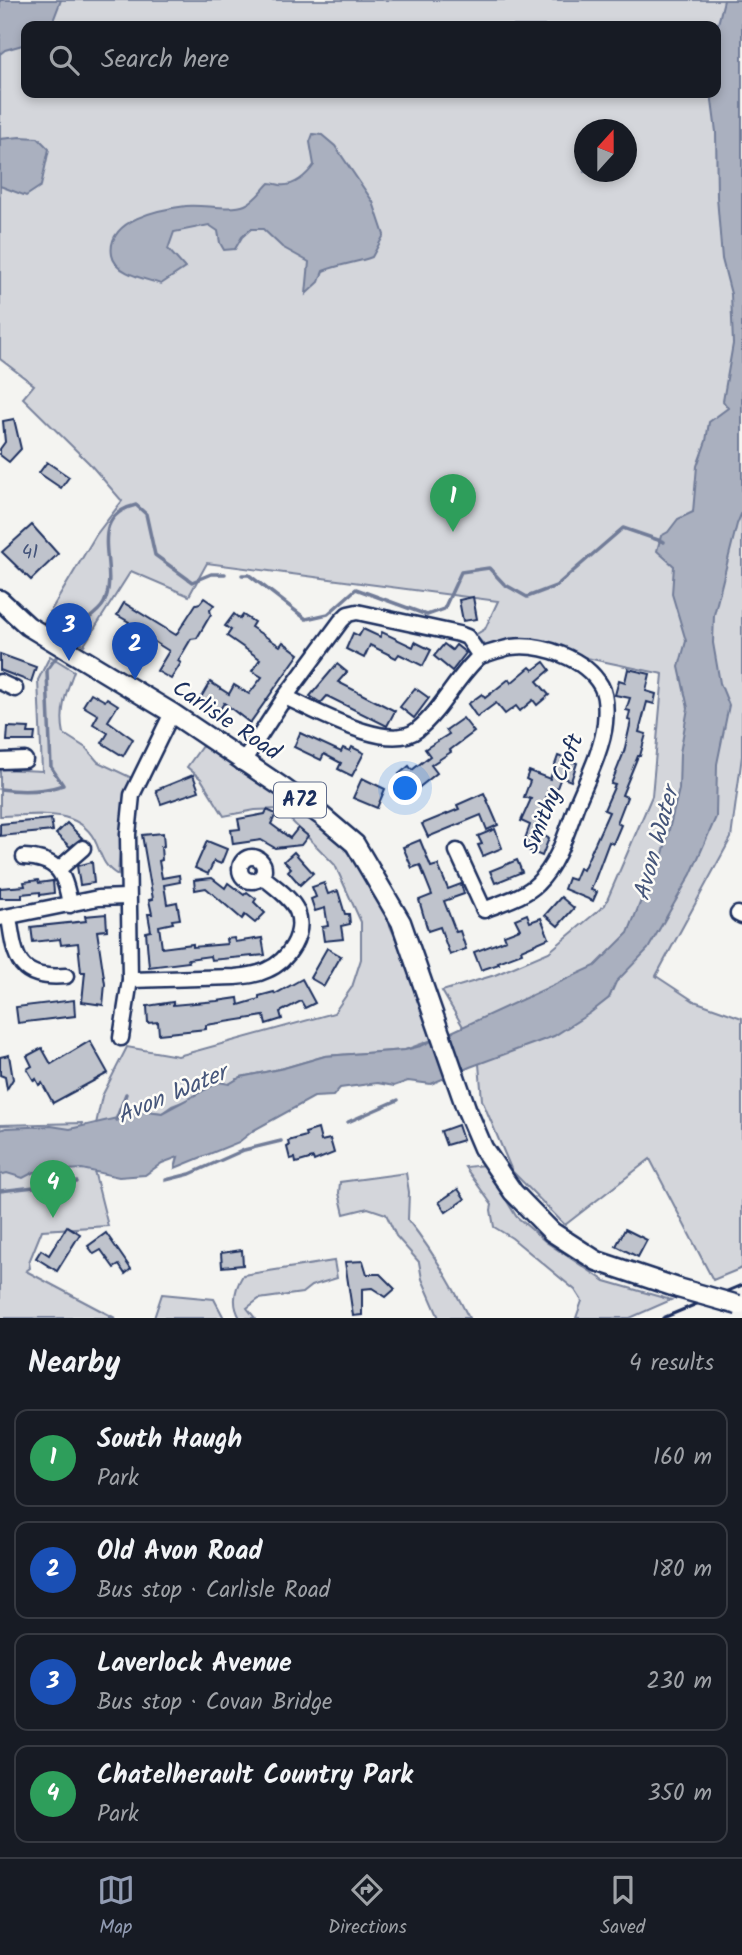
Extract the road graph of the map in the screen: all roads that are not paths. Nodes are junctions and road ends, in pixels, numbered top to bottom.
1 (0, 600) edge
2 (480, 656) junction
3 (0, 682) edge
4 (15, 689) dead end
5 (285, 697) junction
6 (172, 713) junction
7 (25, 760) dead end
8 (0, 761) edge
9 (242, 762) junction
10 (83, 848) dead end
11 (457, 851) dead end
12 (24, 857) dead end
13 (60, 869) junction
14 (262, 876) dead end
15 (127, 897) junction
16 (70, 905) junction
17 (4, 917) edge
18 (66, 976) dead end
19 (130, 980) junction
20 (121, 1038) dead end
21 (740, 1306) edge

1 - 6 main road, Carlisle Road / A72
2 - 5 street
2 - 5 street
2 - 11 street, Smithy Croft
3 - 4 street
5 - 9 street
6 - 9 main road, Carlisle Road / A72
6 - 15 street
7 - 8 street
9 - 21 main road, Carlisle Road / A72, bridge
10 - 13 street
12 - 13 street
13 - 16 street
14 - 19 street
15 - 16 street
15 - 19 street
16 - 17 street
17 - 18 street
19 - 20 street

